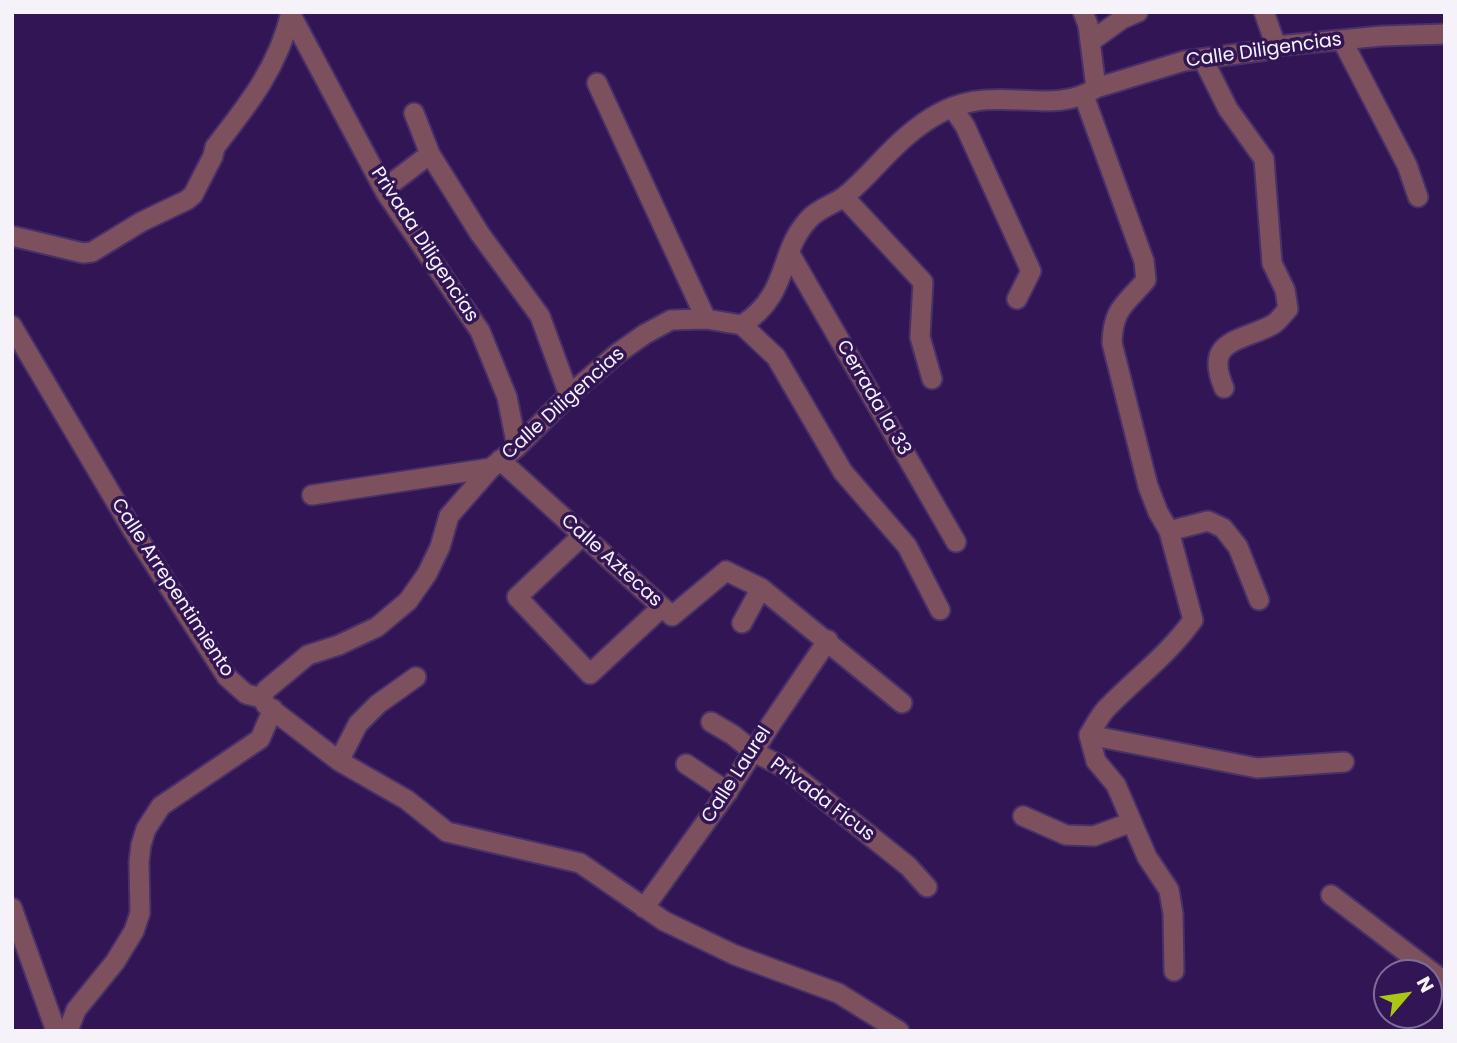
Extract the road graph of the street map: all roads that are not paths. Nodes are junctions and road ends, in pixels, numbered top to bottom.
1 (1083, 12) edge
2 (1138, 12) edge
3 (1264, 12) edge
4 (291, 14) edge
5 (1445, 35) edge
6 (1342, 40) junction
7 (1090, 41) junction
8 (1276, 46) junction
9 (1203, 59) junction
10 (597, 83) dead end
11 (1090, 92) junction
12 (953, 107) junction
13 (414, 113) dead end
14 (430, 154) junction
15 (384, 189) junction
16 (844, 197) junction
17 (1418, 197) dead end
18 (12, 236) edge
19 (790, 254) junction
20 (1017, 299) dead end
21 (706, 319) junction
22 (742, 324) junction
23 (12, 326) edge
24 (932, 379) dead end
25 (1224, 387) dead end
26 (569, 395) junction
27 (517, 447) junction
28 (496, 464) junction
29 (312, 495) dead end
30 (1169, 531) junction
31 (582, 536) junction
32 (956, 542) dead end
33 (761, 588) junction
34 (1259, 600) dead end
35 (661, 608) junction
36 (940, 610) dead end
37 (742, 624) dead end
38 (828, 640) junction
39 (416, 677) dead end
40 (267, 703) junction
41 (902, 703) dead end
42 (711, 722) dead end
43 (1090, 735) junction
44 (754, 752) junction
45 (339, 761) junction
46 (1344, 762) dead end
47 (686, 764) dead end
48 (728, 792) junction
49 (1023, 816) dead end
50 (1132, 822) junction
51 (927, 887) dead end
52 (1331, 895) dead end
53 (12, 908) edge
54 (644, 908) junction
55 (1174, 971) dead end
56 (1445, 982) edge
57 (56, 1031) edge
58 (68, 1031) edge
59 (899, 1031) edge

1 - 7 street
2 - 7 street
3 - 8 street
4 - 15 street, Privada Diligencias
4 - 18 street
5 - 6 street, Calle Diligencias
6 - 8 street, Calle Diligencias
6 - 17 street
7 - 11 street
8 - 9 street, Calle Diligencias
9 - 11 street, Calle Diligencias
9 - 25 street
10 - 21 street
11 - 12 street, Calle Diligencias
11 - 30 street
12 - 16 street, Calle Diligencias
12 - 20 street
13 - 14 street
14 - 15 street
14 - 26 street
15 - 27 street, Privada Diligencias
16 - 19 street, Calle Diligencias
16 - 24 street
19 - 22 street, Calle Diligencias
19 - 32 street, Cerrada la 33
21 - 22 street, Calle Diligencias
21 - 26 street, Calle Diligencias
22 - 36 street
23 - 40 street, Calle Arrepentimiento
26 - 27 street, Calle Diligencias
27 - 28 street, Calle Diligencias
28 - 29 street
28 - 31 street, Calle Aztecas
28 - 40 street, Calle Diligencias
30 - 34 street
30 - 43 street
31 - 35 street, Calle Aztecas
31 - 35 street
33 - 35 street, Calle Aztecas
33 - 37 street
33 - 38 street, Calle Aztecas
38 - 41 street, Calle Aztecas
38 - 44 street, Calle Laurel
39 - 45 street
40 - 45 street, Calle Arrepentimiento
40 - 58 street, Calle Diligencias
42 - 44 street, Privada Ficus
43 - 46 street
43 - 50 street
44 - 48 street, Calle Laurel
44 - 51 street, Privada Ficus
45 - 54 street, Calle Arrepentimiento
47 - 48 street
48 - 54 street, Calle Laurel
49 - 50 street
50 - 55 street
52 - 56 street
53 - 57 street
54 - 59 street, Calle Arrepentimiento

